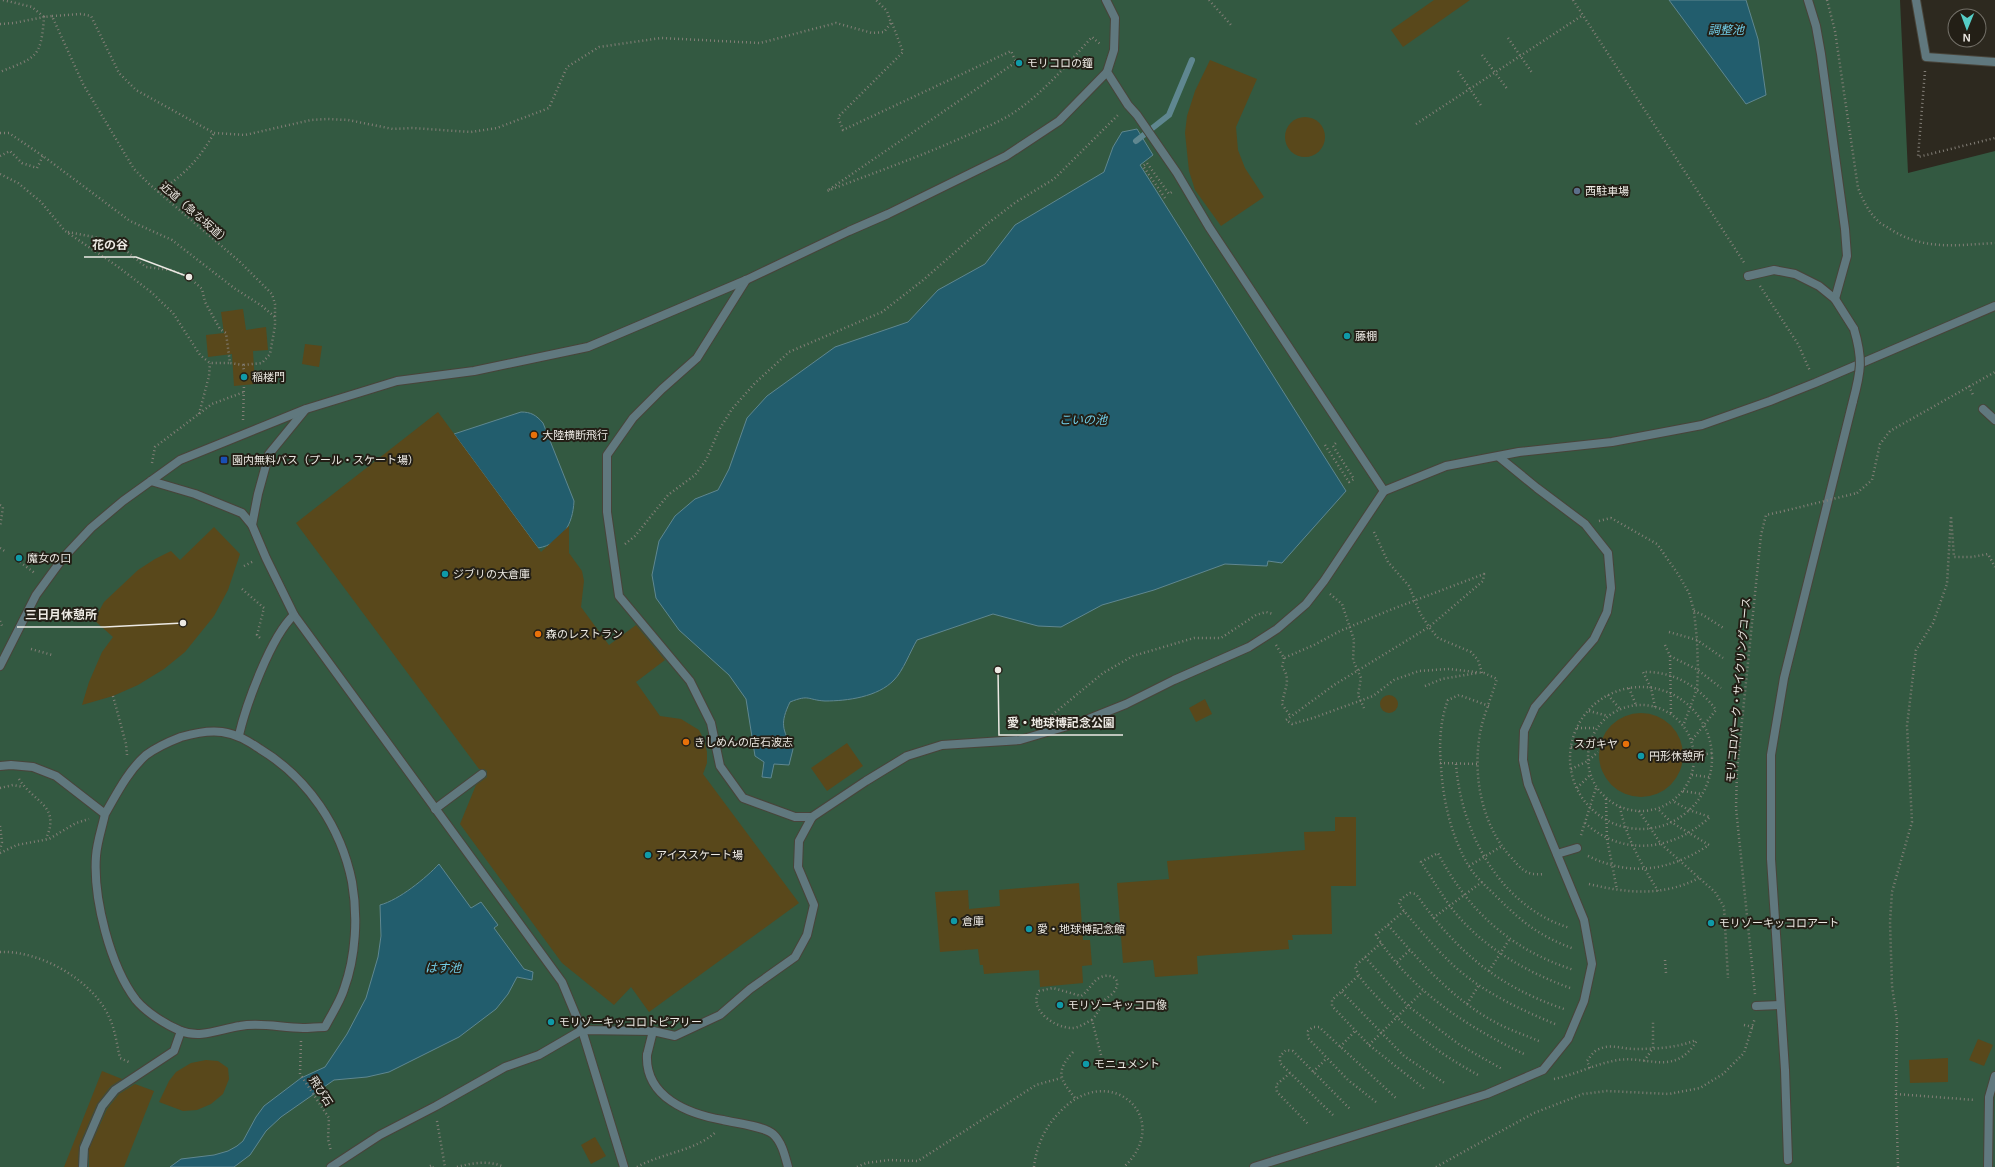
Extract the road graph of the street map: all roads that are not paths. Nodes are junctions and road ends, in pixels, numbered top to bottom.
1 (1106, 0) edge
2 (1808, 0) edge
3 (1916, 0) edge
4 (1995, 62) edge
5 (1107, 72) junction
6 (1751, 276) road end
7 (746, 280) junction
8 (1836, 299) junction
9 (1995, 306) edge
10 (306, 409) junction
11 (1983, 409) dead end
12 (1995, 420) edge
13 (1499, 457) junction
14 (151, 481) junction
15 (1384, 491) junction
16 (252, 525) junction
17 (294, 615) junction
18 (0, 666) edge
19 (239, 735) junction
20 (0, 766) edge
21 (482, 774) dead end
22 (435, 809) junction
23 (105, 814) junction
24 (812, 818) junction
25 (1577, 848) road end
26 (1557, 854) junction
27 (1780, 1004) junction
28 (1756, 1006) road end
29 (582, 1030) junction
30 (182, 1031) junction
31 (652, 1031) junction
32 (1995, 1076) edge
33 (84, 1148) junction
34 (1788, 1160) dead end
35 (333, 1165) edge
36 (79, 1167) edge
37 (83, 1167) edge
38 (624, 1167) edge
39 (788, 1167) edge
40 (1254, 1167) edge
41 (1988, 1167) edge

1 - 5 street
2 - 8 street
3 - 4 street
5 - 7 street
5 - 15 street
6 - 8 street
7 - 10 street
7 - 24 street
8 - 27 street, bridge
9 - 13 street
10 - 14 street
10 - 16 street
11 - 12 street
13 - 15 street
13 - 26 street
14 - 16 street
14 - 18 street
15 - 24 street
16 - 17 street
17 - 19 street
17 - 22 street
19 - 23 street
19 - 30 street
20 - 23 street
21 - 22 street
22 - 29 street
23 - 30 street
24 - 31 street
25 - 26 street
26 - 40 street
27 - 28 street
27 - 34 street
29 - 31 street
29 - 35 street
29 - 38 street
30 - 33 street
31 - 39 street
32 - 41 street
33 - 36 street
33 - 37 street

